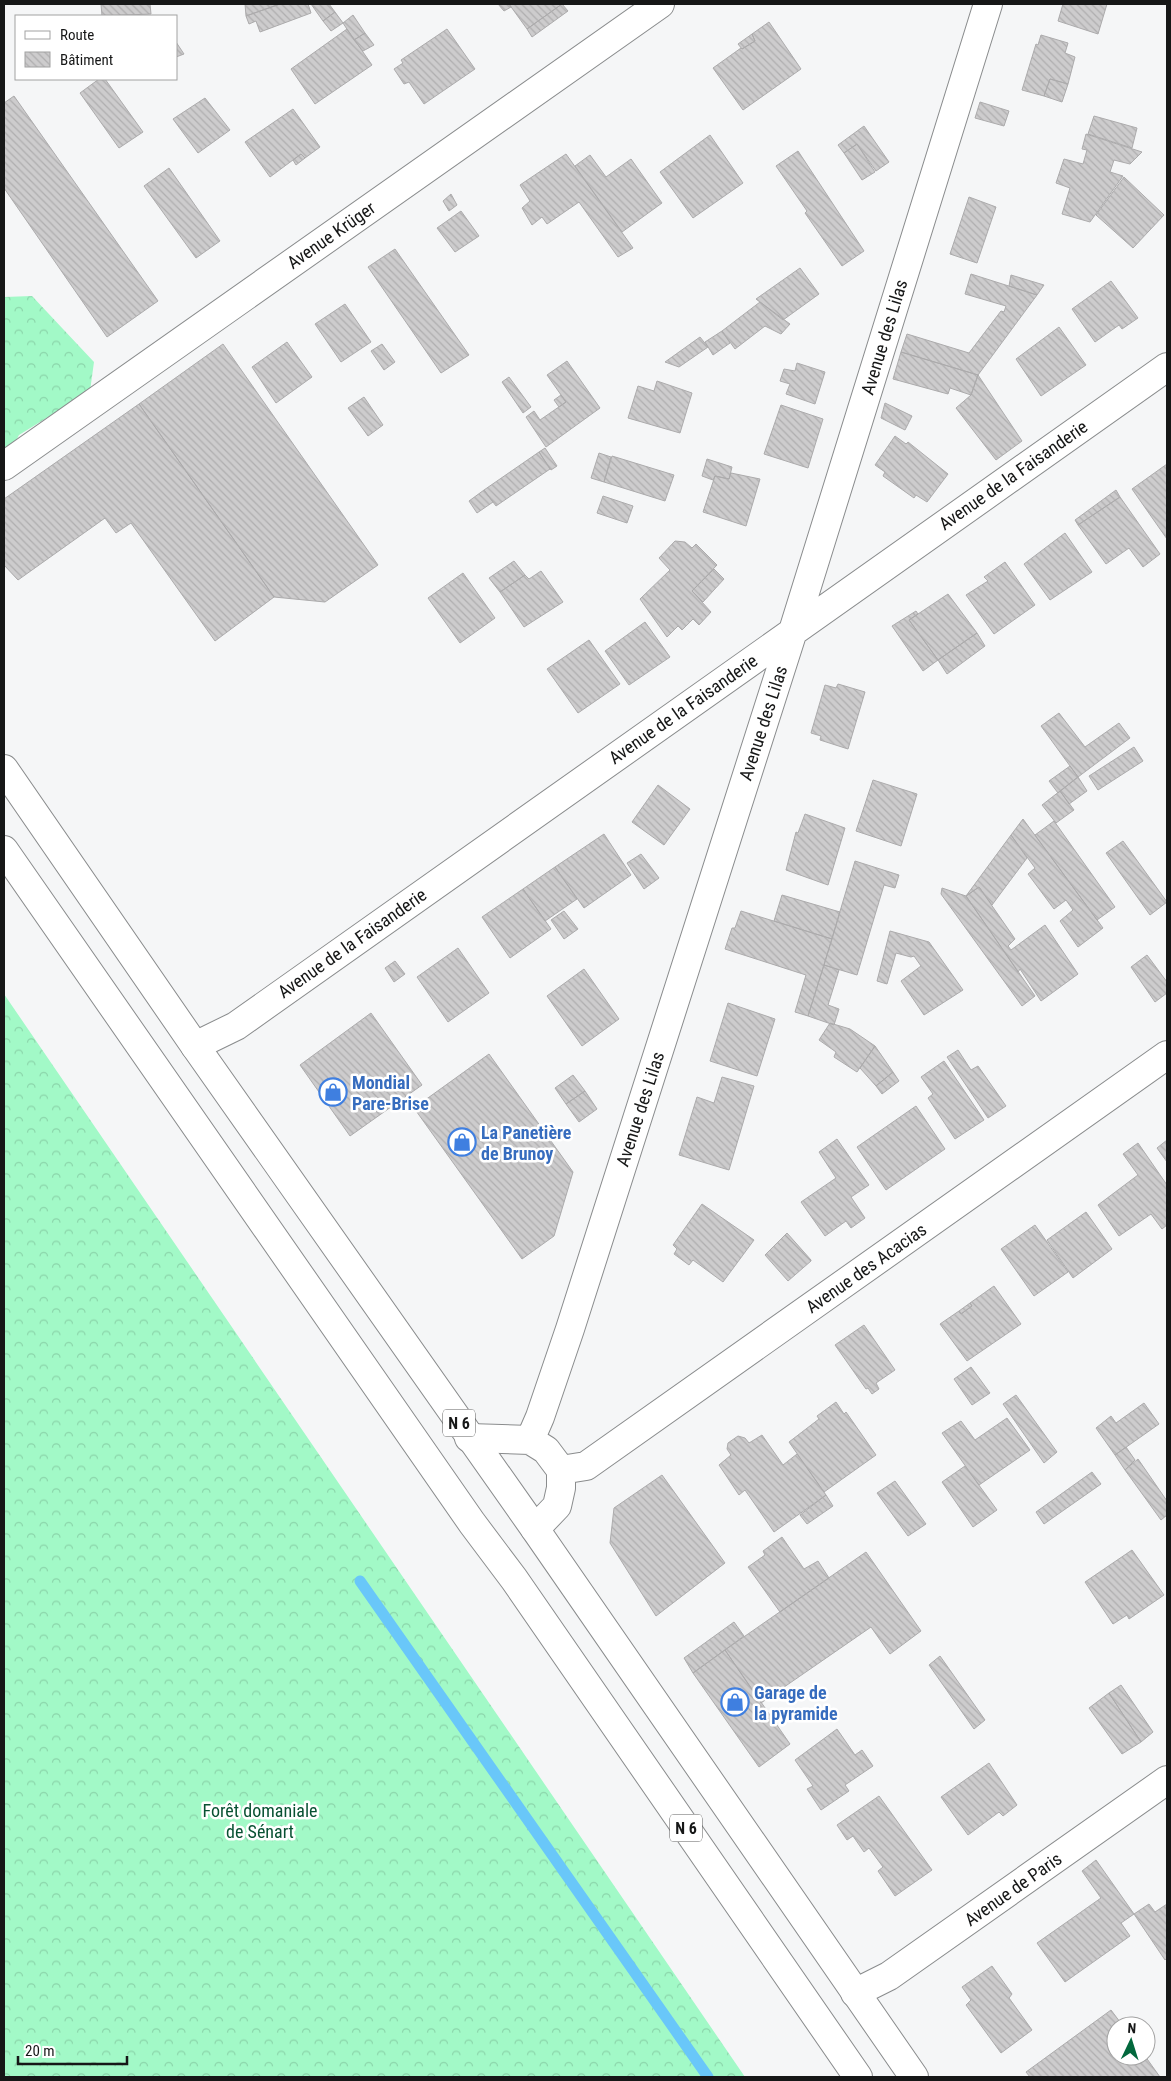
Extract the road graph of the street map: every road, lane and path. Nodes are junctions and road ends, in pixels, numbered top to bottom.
1 (660, 4) edge
2 (988, 4) edge
3 (1167, 366) edge
4 (4, 466) edge
5 (792, 631) junction
6 (4, 770) edge
7 (4, 850) edge
8 (195, 1046) junction
9 (1167, 1055) edge
10 (469, 1438) junction
11 (530, 1440) junction
12 (561, 1470) junction
13 (534, 1529) junction
14 (1167, 1780) edge
15 (855, 1993) junction
16 (858, 2077) edge
17 (914, 2077) edge

1 - 4 street, Avenue Krüger
2 - 5 street, Avenue des Lilas
3 - 5 street, Avenue de la Faisanderie
5 - 8 street, Avenue de la Faisanderie
5 - 11 street, Avenue des Lilas
6 - 8 street, N 6
7 - 16 street, N 6
8 - 10 street, N 6
9 - 12 street, Avenue des Acacias
10 - 11 street
10 - 13 street, N 6
11 - 12 street
12 - 13 street
13 - 15 street, N 6
14 - 15 street, Avenue de Paris
15 - 17 street, N 6

